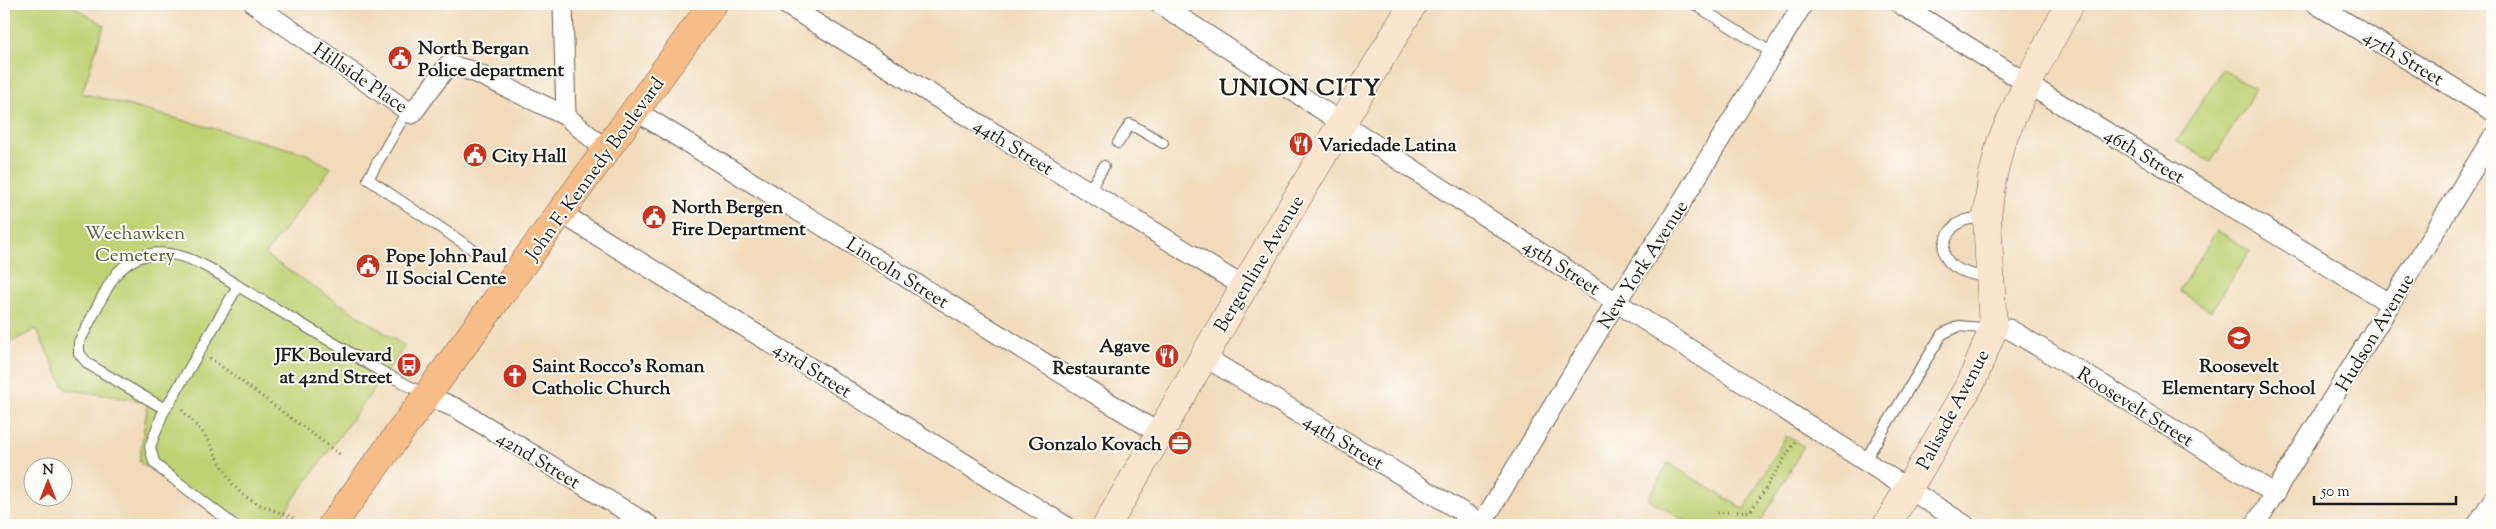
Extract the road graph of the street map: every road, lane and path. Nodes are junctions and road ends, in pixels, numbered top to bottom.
1 (563, 4) edge
2 (713, 4) edge
3 (785, 4) edge
4 (1413, 4) edge
5 (1694, 4) edge
6 (1803, 4) edge
7 (1900, 4) edge
8 (2070, 4) edge
9 (2316, 4) edge
10 (1167, 5) edge
11 (260, 6) edge
12 (1774, 54) junction
13 (2027, 84) junction
14 (636, 111) junction
15 (2492, 111) edge
16 (410, 112) junction
17 (566, 116) junction
18 (1343, 122) junction
19 (2492, 138) edge
20 (1163, 143) dead end
21 (1118, 144) dead end
22 (607, 151) junction
23 (1104, 166) dead end
24 (1088, 192) junction
25 (561, 213) junction
26 (1987, 217) junction
27 (472, 249) dead end
28 (1990, 277) junction
29 (238, 286) junction
30 (1244, 287) junction
31 (1616, 302) junction
32 (2391, 304) junction
33 (1993, 329) junction
34 (200, 351) junction
35 (1203, 356) junction
36 (173, 395) junction
37 (427, 396) junction
38 (165, 409) junction
39 (1160, 434) junction
40 (1800, 434) dead end
41 (342, 456) dead end
42 (1865, 460) junction
43 (1910, 488) junction
44 (2275, 494) junction
45 (2492, 501) edge
46 (1717, 513) dead end
47 (296, 519) dead end
48 (234, 525) edge
49 (332, 525) edge
50 (649, 525) edge
51 (1064, 525) edge
52 (1107, 525) edge
53 (1482, 525) edge
54 (1887, 525) edge
55 (1965, 525) edge
56 (2255, 525) edge
57 (2477, 525) edge

1 - 17 street
2 - 14 main road, John F. Kennedy Boulevard
3 - 24 street, 44th Street
4 - 18 street, Bergenline Avenue
5 - 12 lane
6 - 12 street, New York Avenue
7 - 13 street, 46th Street
8 - 13 street, Palisade Avenue
9 - 15 street, 47th Street
10 - 18 street, 45th Street
11 - 16 street, Hillside Place
12 - 31 street, New York Avenue
13 - 26 street, Palisade Avenue
13 - 32 street, 46th Street
14 - 22 main road, John F. Kennedy Boulevard
14 - 39 street, Lincoln Street
16 - 17 street, Hillside Place
16 - 27 lane
17 - 22 street
18 - 30 street, Bergenline Avenue
18 - 31 street, 45th Street
19 - 32 street, Hudson Avenue
20 - 21 lane
22 - 25 main road, John F. Kennedy Boulevard
23 - 24 lane
24 - 30 street, 44th Street
25 - 37 main road, John F. Kennedy Boulevard
25 - 51 street, 43rd Street
26 - 28 street, Palisade Avenue
26 - 28 lane
28 - 33 street, Palisade Avenue
29 - 34 lane
29 - 37 lane
29 - 38 lane
30 - 35 street, Bergenline Avenue
31 - 42 street, 45th Street
31 - 53 street, New York Avenue
32 - 44 street, Hudson Avenue
33 - 42 lane
33 - 43 street, Palisade Avenue
33 - 44 street, Roosevelt Street
34 - 36 lane
34 - 41 path
35 - 39 street, Bergenline Avenue
35 - 53 street, 44th Street
36 - 38 lane
36 - 47 path
37 - 49 main road, John F. Kennedy Boulevard
37 - 50 street, 42nd Street
38 - 48 lane
39 - 52 street, Bergenline Avenue
40 - 46 path
42 - 43 street, 45th Street
43 - 54 street, Palisade Avenue
43 - 55 street, 45th Street
44 - 56 street, Hudson Avenue
45 - 57 street

